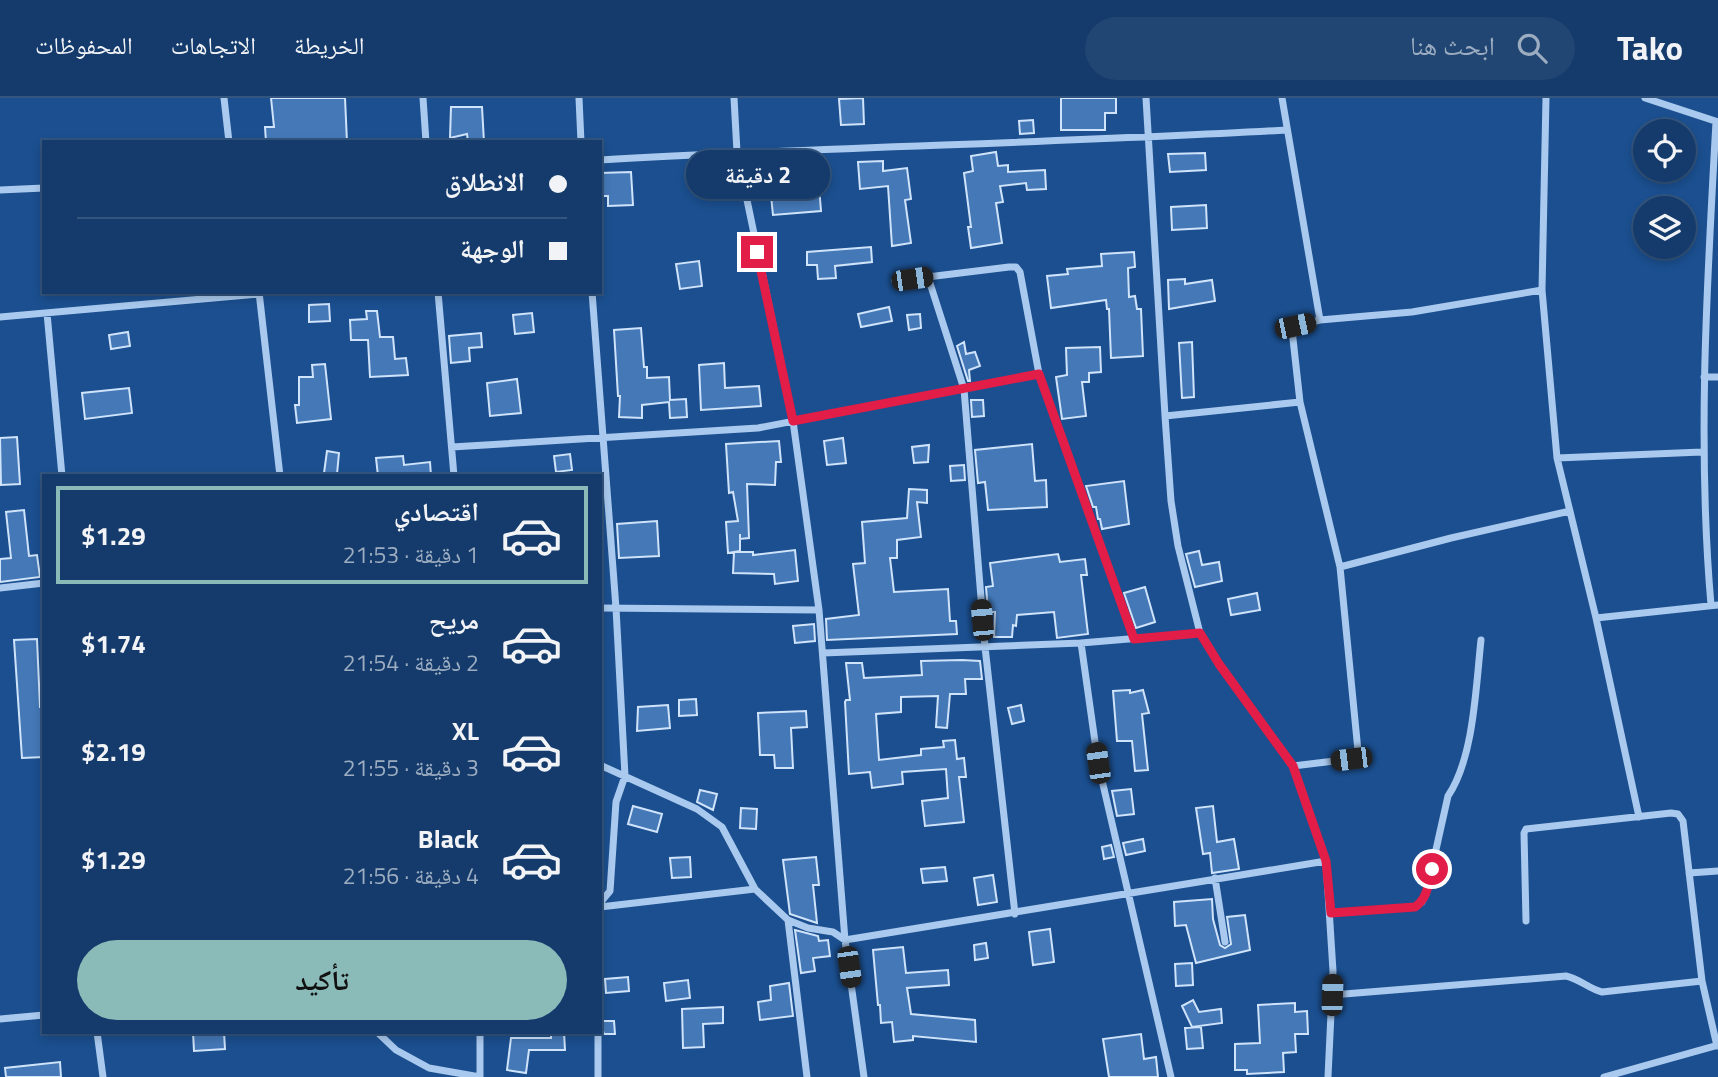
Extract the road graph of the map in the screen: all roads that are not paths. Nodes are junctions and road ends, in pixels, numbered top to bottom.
1 (224, 98) edge
2 (423, 98) edge
3 (579, 98) edge
4 (734, 98) edge
5 (1146, 98) edge
6 (1282, 98) edge
7 (1546, 98) edge
8 (1645, 98) edge
9 (1717, 122) edge
10 (1287, 130) junction
11 (1147, 138) junction
12 (229, 140) edge
13 (426, 140) edge
14 (581, 140) edge
15 (737, 152) junction
16 (602, 160) edge
17 (42, 188) edge
18 (0, 190) edge
19 (928, 276) junction
20 (895, 281) dead end
21 (1542, 290) junction
22 (248, 294) edge
23 (259, 294) edge
24 (438, 294) edge
25 (592, 294) edge
26 (47, 313) junction
27 (0, 317) edge
28 (1320, 320) junction
29 (1039, 374) junction
30 (1704, 377) junction
31 (1718, 377) edge
32 (964, 389) junction
33 (1300, 401) junction
34 (1165, 416) junction
35 (793, 421) junction
36 (603, 439) junction
37 (452, 447) junction
38 (1702, 452) junction
39 (1557, 458) junction
40 (62, 474) edge
41 (280, 474) edge
42 (454, 474) edge
43 (1570, 512) junction
44 (1339, 567) junction
45 (42, 583) edge
46 (0, 588) edge
47 (1714, 605) edge
48 (602, 608) edge
49 (616, 608) junction
50 (819, 610) junction
51 (1596, 618) junction
52 (1200, 633) junction
53 (1134, 639) junction
54 (1481, 639) dead end
55 (1080, 643) junction
56 (985, 647) junction
57 (823, 653) junction
58 (602, 766) edge
59 (1293, 766) junction
60 (625, 776) junction
61 (1639, 817) junction
62 (1326, 861) junction
63 (1718, 871) edge
64 (1689, 873) junction
65 (1215, 878) junction
66 (755, 888) junction
67 (1129, 892) junction
68 (602, 902) edge
69 (602, 905) edge
70 (1331, 913) junction
71 (1015, 914) junction
72 (788, 920) junction
73 (1526, 921) dead end
74 (845, 940) junction
75 (1225, 942) dead end
76 (1702, 981) junction
77 (1332, 995) junction
78 (42, 1015) edge
79 (0, 1020) edge
80 (97, 1034) edge
81 (379, 1034) edge
82 (480, 1034) edge
83 (598, 1034) edge
84 (1717, 1045) edge
85 (441, 1073) edge
86 (103, 1077) edge
87 (480, 1077) edge
88 (598, 1077) edge
89 (807, 1077) edge
90 (864, 1077) edge
91 (1171, 1077) edge
92 (1328, 1077) edge
93 (1604, 1077) edge

1 - 12 street
2 - 13 street
3 - 14 street
4 - 15 street
5 - 11 street
6 - 10 street
7 - 21 street
8 - 9 street
9 - 30 street
10 - 11 street
10 - 28 street
11 - 15 street
11 - 34 street
15 - 16 street
15 - 35 street
17 - 18 street
19 - 20 street
19 - 29 street
19 - 32 street
21 - 28 street
21 - 39 street
22 - 26 street
23 - 41 street
24 - 37 street
25 - 36 street
26 - 27 street
26 - 40 street
28 - 33 street
29 - 32 street
29 - 53 street
30 - 31 street
30 - 38 street
32 - 35 street
32 - 56 street
33 - 34 street
33 - 44 street
34 - 52 street
35 - 36 street
35 - 50 street
36 - 37 street
36 - 49 street
37 - 42 street
38 - 39 street
38 - 47 street
39 - 43 street
43 - 44 street
43 - 51 street
44 - 59 street
45 - 46 street
47 - 51 street
48 - 49 street
49 - 50 street
49 - 60 street
50 - 57 street
51 - 61 street
52 - 53 street
52 - 59 street
53 - 55 street
54 - 70 street
55 - 56 street
55 - 67 street
56 - 57 street
56 - 71 street
57 - 74 street
58 - 60 street
59 - 62 street
60 - 66 street
60 - 68 street
61 - 64 street
61 - 73 street
62 - 65 street
62 - 70 street
63 - 64 street
64 - 76 street
65 - 67 street
65 - 75 street
66 - 69 street
66 - 72 street
67 - 71 street
67 - 91 street
70 - 77 street
71 - 74 street
72 - 74 street
72 - 89 street
74 - 90 street
76 - 77 street
76 - 84 street
77 - 92 street
78 - 79 street
80 - 86 street
81 - 85 street
82 - 87 street
83 - 88 street
84 - 93 street
85 - 87 street

